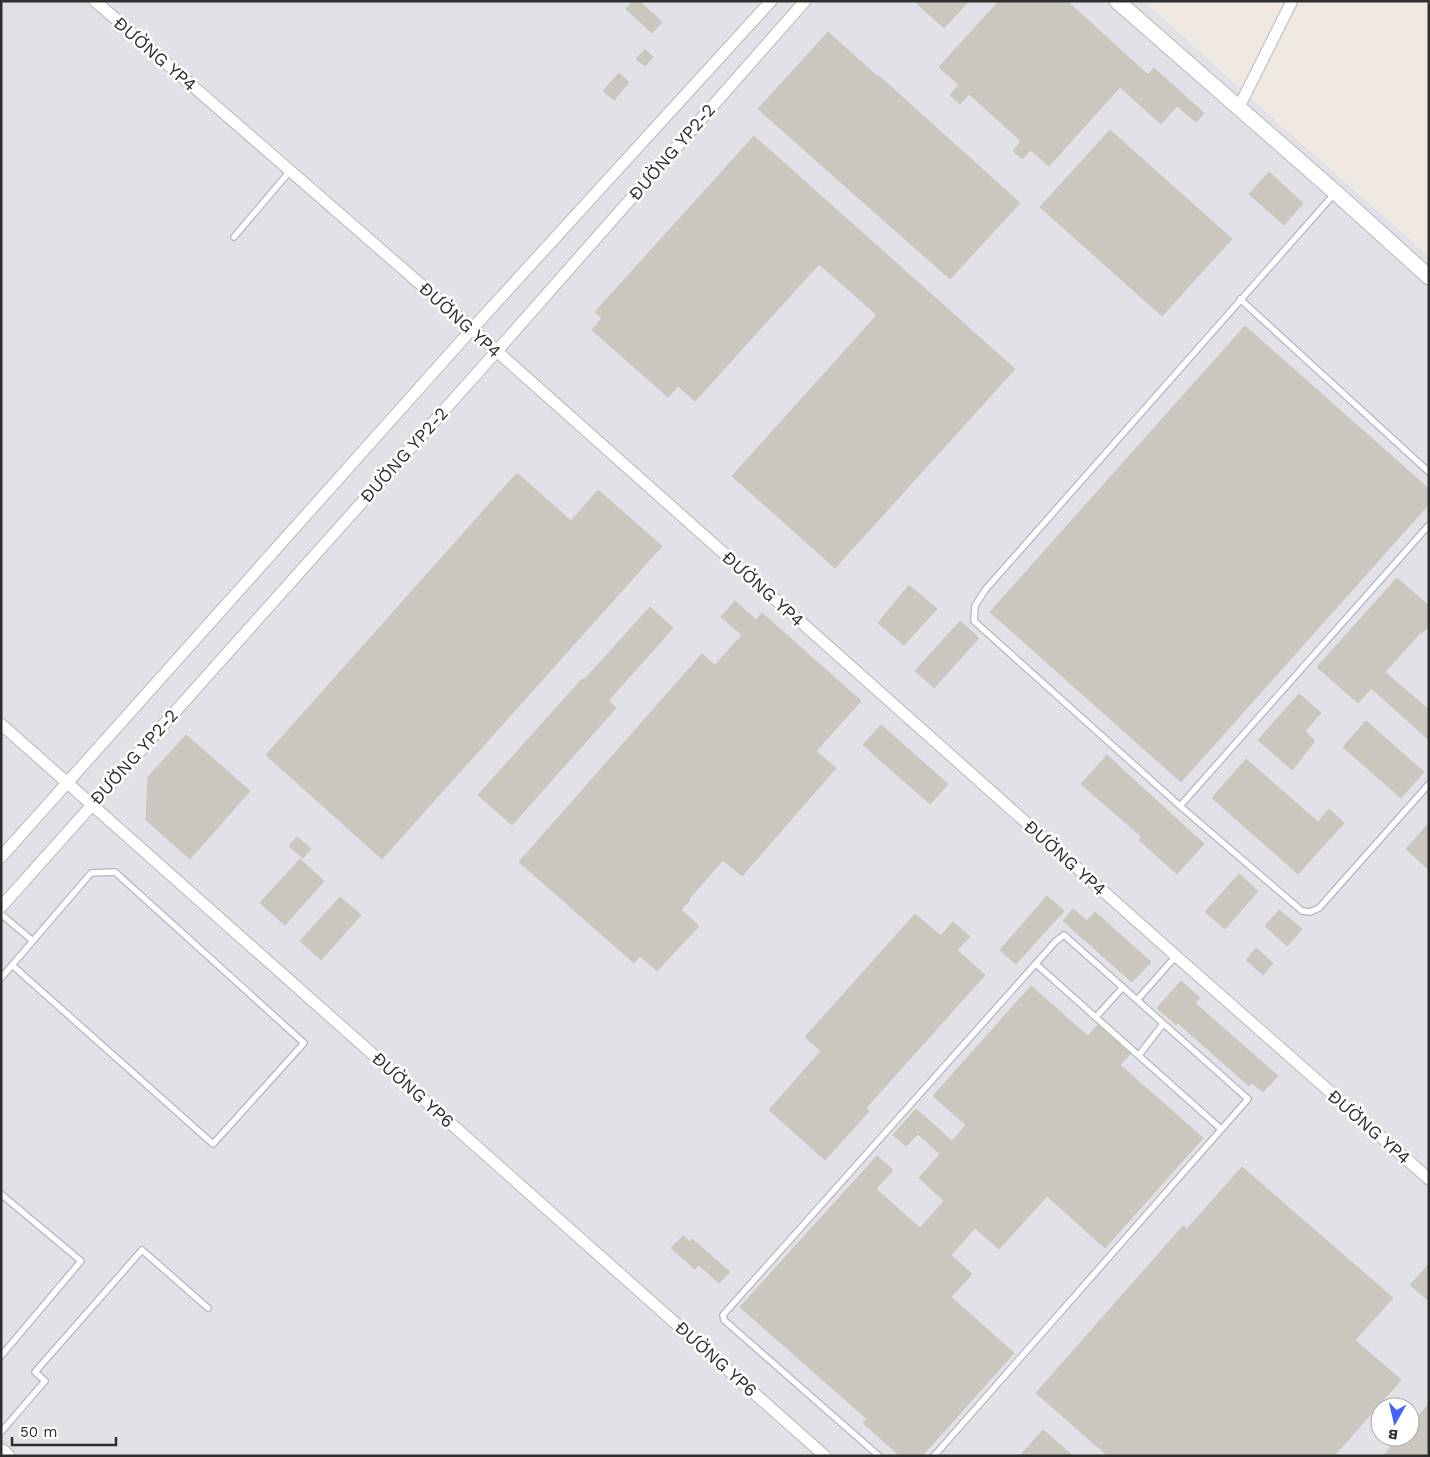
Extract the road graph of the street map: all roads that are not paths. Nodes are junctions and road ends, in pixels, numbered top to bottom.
1 (95, 1) edge
2 (771, 1) edge
3 (805, 1) edge
4 (1117, 1) edge
5 (1292, 1) edge
6 (1238, 109) junction
7 (290, 171) junction
8 (1335, 192) junction
9 (234, 237) dead end
10 (1429, 278) edge
11 (1240, 299) junction
12 (472, 329) junction
13 (496, 352) junction
14 (1429, 472) edge
15 (1429, 525) edge
16 (1, 724) edge
17 (66, 783) junction
18 (1429, 784) edge
19 (92, 805) junction
20 (1180, 806) junction
21 (1, 857) edge
22 (1, 907) edge
23 (1, 914) edge
24 (33, 941) junction
25 (1176, 956) junction
26 (1036, 964) junction
27 (12, 965) junction
28 (1, 978) edge
29 (1123, 987) junction
30 (1137, 1000) junction
31 (1096, 1017) junction
32 (1163, 1024) junction
33 (1139, 1056) junction
34 (1221, 1128) junction
35 (1429, 1179) edge
36 (1, 1194) edge
37 (208, 1308) dead end
38 (1, 1356) edge
39 (1, 1432) edge
40 (1, 1452) edge
41 (6, 1456) edge
42 (825, 1456) edge
43 (879, 1456) edge
44 (934, 1456) edge

1 - 7 street, ĐƯỜNG YP4
2 - 12 street, ĐƯỜNG YP2-2
3 - 13 street, ĐƯỜNG YP2-2
4 - 6 street
5 - 6 street
6 - 8 street
7 - 9 lane
7 - 12 street, ĐƯỜNG YP4
8 - 10 street
8 - 11 lane
11 - 14 lane
11 - 20 lane
12 - 13 street, ĐƯỜNG YP4
12 - 17 street, ĐƯỜNG YP2-2
13 - 19 street, ĐƯỜNG YP2-2
13 - 25 street, ĐƯỜNG YP4
15 - 20 lane
16 - 17 street, ĐƯỜNG YP6
17 - 19 street, ĐƯỜNG YP6
17 - 21 street, ĐƯỜNG YP2-2
18 - 20 lane
19 - 22 street, ĐƯỜNG YP2-2
19 - 42 street, ĐƯỜNG YP6
23 - 24 lane
24 - 27 lane
24 - 27 lane
25 - 30 lane
25 - 35 street, ĐƯỜNG YP4
26 - 29 lane
26 - 31 lane
26 - 43 lane
27 - 28 lane
29 - 30 lane
29 - 31 lane
30 - 32 lane
31 - 33 lane
32 - 33 lane
32 - 34 lane
33 - 34 lane
34 - 44 lane
36 - 38 lane
37 - 39 lane
40 - 41 main road

